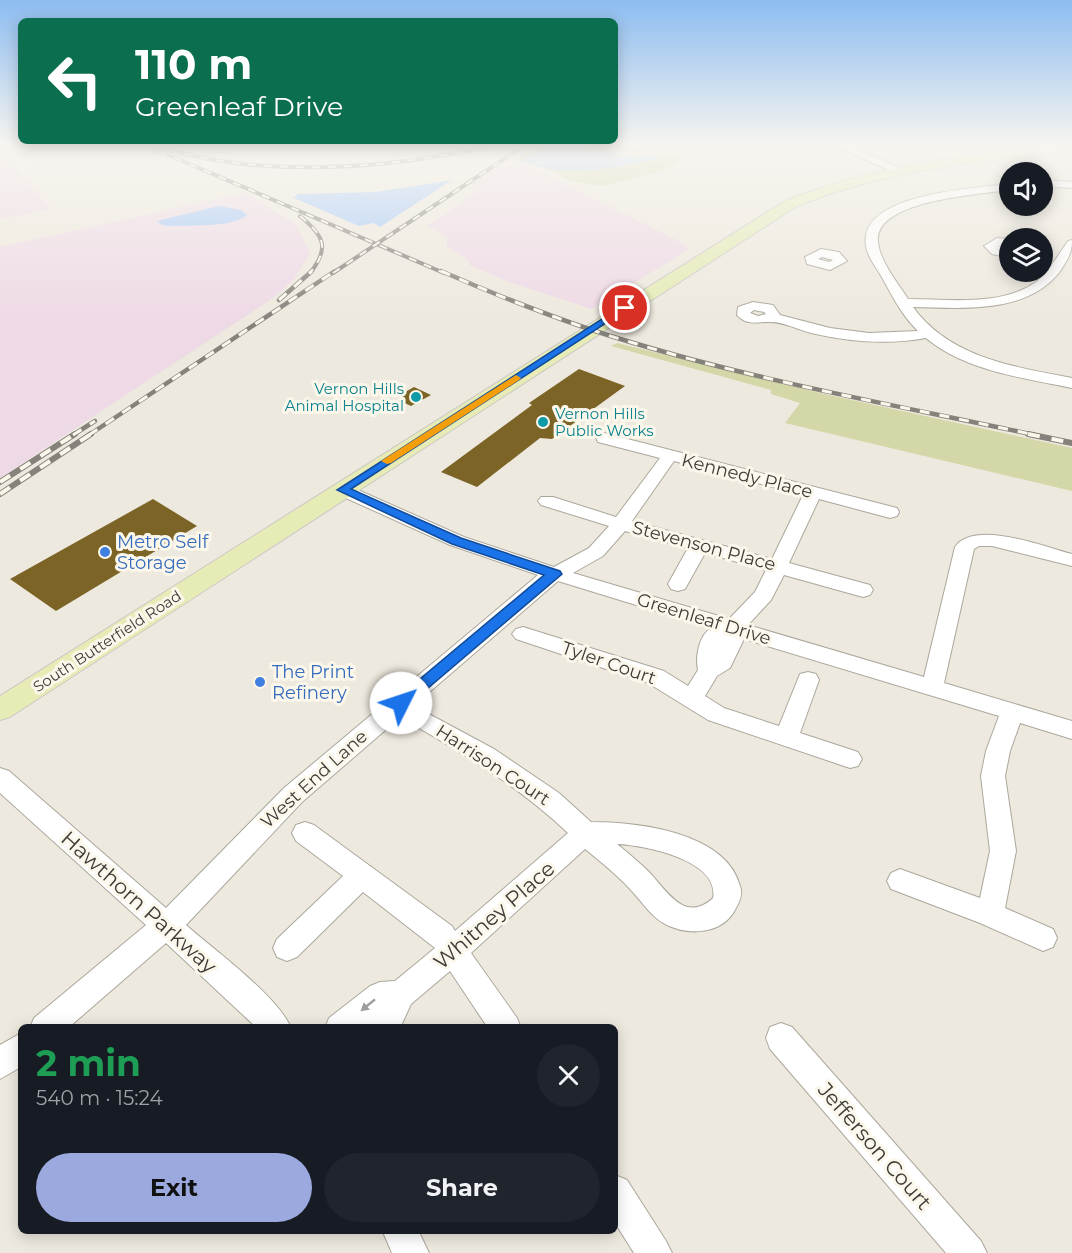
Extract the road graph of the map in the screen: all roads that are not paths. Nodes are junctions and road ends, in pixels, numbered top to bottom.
1 (793, 203) edge
2 (918, 203) edge
3 (999, 242) edge
4 (1072, 244) edge
5 (999, 252) edge
6 (851, 260) dead end
7 (878, 260) junction
8 (905, 303) junction
9 (772, 317) dead end
10 (929, 333) junction
11 (1072, 383) edge
12 (604, 438) dead end
13 (669, 457) junction
14 (343, 490) junction
15 (813, 493) junction
16 (547, 501) dead end
17 (890, 513) dead end
18 (621, 524) junction
19 (700, 545) junction
20 (1072, 560) edge
21 (778, 567) junction
22 (555, 574) junction
23 (678, 584) dead end
24 (863, 590) dead end
25 (733, 628) junction
26 (523, 634) dead end
27 (807, 680) dead end
28 (932, 688) junction
29 (692, 698) junction
30 (0, 710) edge
31 (1012, 712) junction
32 (427, 722) dead end
33 (1072, 730) edge
34 (786, 738) junction
35 (850, 759) dead end
36 (0, 778) edge
37 (305, 833) dead end
38 (585, 833) junction
39 (362, 876) junction
40 (900, 881) dead end
41 (990, 914) junction
42 (167, 926) junction
43 (1043, 938) dead end
44 (287, 948) dead end
45 (453, 951) junction
46 (400, 994) junction
47 (50, 1024) edge
48 (273, 1024) edge
49 (345, 1024) edge
50 (381, 1024) edge
51 (503, 1024) edge
52 (781, 1038) dead end
53 (18, 1050) edge
54 (0, 1064) edge
55 (618, 1197) edge
56 (401, 1234) edge
57 (411, 1253) edge
58 (654, 1253) edge
59 (969, 1253) edge

1 - 14 main road, South Butterfield Road
2 - 7 street
3 - 5 street
4 - 8 street
6 - 7 street
7 - 8 street
8 - 10 street
9 - 10 street
10 - 11 street
12 - 13 street, Kennedy Place
13 - 15 street, Kennedy Place
13 - 18 street, West End Lane
14 - 22 street, Greenleaf Drive
14 - 30 main road, South Butterfield Road
15 - 17 street, Kennedy Place
15 - 21 street
16 - 18 street, Stevenson Place
18 - 19 street, Stevenson Place
18 - 22 street, West End Lane
19 - 21 street, Stevenson Place
19 - 23 street
20 - 28 street
21 - 24 street, Stevenson Place
21 - 25 street
22 - 25 street, Greenleaf Drive
22 - 42 street, West End Lane
25 - 28 street, Greenleaf Drive
25 - 29 street
26 - 29 street, Tyler Court
27 - 34 street
28 - 31 street, Greenleaf Drive
29 - 34 street, Tyler Court
31 - 33 street, Greenleaf Drive
31 - 41 street
32 - 38 street, Harrison Court
34 - 35 street, Tyler Court
36 - 42 street, Hawthorn Parkway
37 - 39 street
38 - 38 street, Harrison Court
38 - 45 street, Whitney Place
39 - 44 street
39 - 45 street
40 - 41 street
41 - 43 street
42 - 47 street, West End Lane
42 - 48 street, Hawthorn Parkway
45 - 46 street, Whitney Place
45 - 51 street
46 -> 49 street, Whitney Place
46 - 50 street, Whitney Place
52 - 59 street, Jefferson Court
53 - 54 street
55 - 58 street
56 - 57 street

